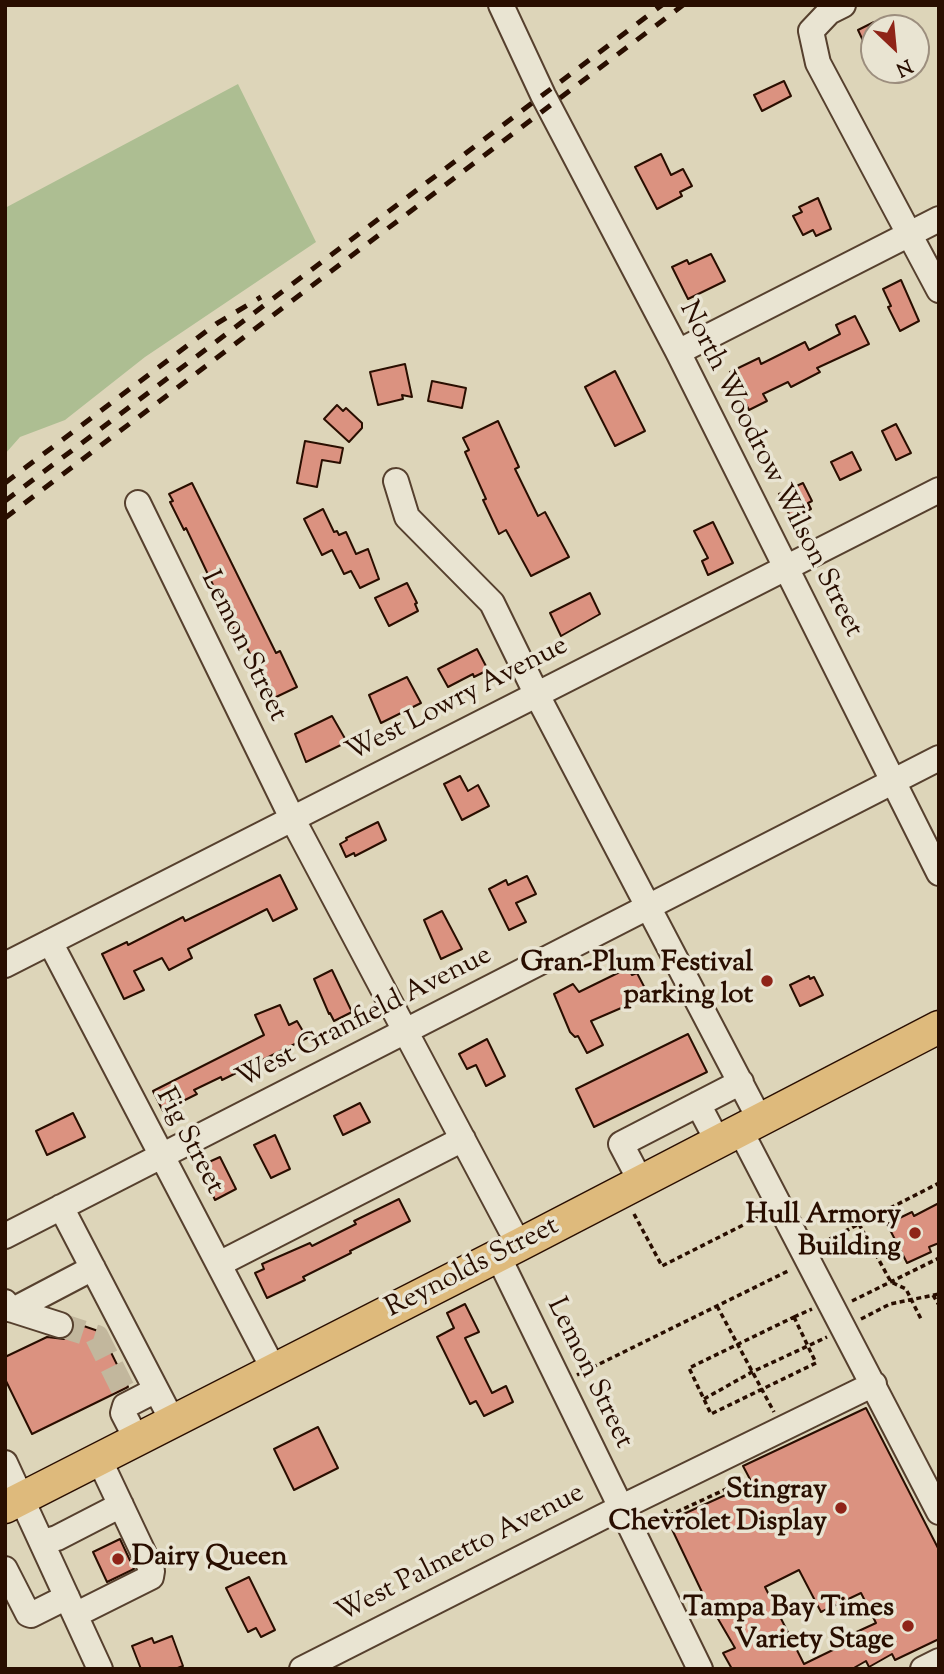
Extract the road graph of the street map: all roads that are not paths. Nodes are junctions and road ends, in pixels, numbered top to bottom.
1 (501, 5) edge
2 (843, 5) edge
3 (939, 219) edge
4 (909, 234) junction
5 (939, 290) edge
6 (678, 352) junction
7 (396, 481) dead end
8 (939, 490) edge
9 (138, 503) dead end
10 (785, 569) junction
11 (537, 695) junction
12 (939, 758) edge
13 (892, 782) junction
14 (292, 818) junction
15 (939, 873) edge
16 (650, 907) junction
17 (50, 942) junction
18 (5, 965) edge
19 (939, 1027) edge
20 (405, 1032) junction
21 (741, 1082) junction
22 (698, 1104) junction
23 (739, 1130) junction
24 (463, 1139) junction
25 (162, 1156) junction
26 (636, 1195) junction
27 (61, 1207) junction
28 (5, 1236) edge
29 (509, 1250) junction
30 (219, 1264) junction
31 (93, 1268) junction
32 (9, 1306) edge
33 (60, 1325) tunnel mouth
34 (274, 1370) junction
35 (874, 1384) junction
36 (156, 1390) junction
37 (173, 1422) junction
38 (137, 1440) junction
39 (99, 1459) junction
40 (5, 1463) edge
41 (14, 1503) edge
42 (121, 1505) junction
43 (620, 1508) junction
44 (939, 1512) edge
45 (50, 1540) junction
46 (5, 1569) edge
47 (79, 1614) junction
48 (939, 1661) edge
49 (100, 1669) edge
50 (302, 1669) edge
51 (700, 1669) edge
52 (923, 1669) edge

1 - 6 street, North Woodrow Wilson Street
2 - 4 street
3 - 4 street
4 - 5 street
4 - 6 street
6 - 10 street, North Woodrow Wilson Street
7 - 11 street
8 - 10 street, West Lowry Avenue
9 - 14 street, Lemon Street
10 - 11 street, West Lowry Avenue
10 - 13 street, North Woodrow Wilson Street
11 - 14 street, West Lowry Avenue
11 - 16 street
12 - 13 street, West Granfield Avenue
13 - 15 street, North Woodrow Wilson Street
13 - 16 street, West Granfield Avenue
14 - 17 street, West Lowry Avenue
14 - 20 street, Lemon Street
16 - 20 street, West Granfield Avenue
16 - 21 street
17 - 18 street, West Lowry Avenue
17 - 25 street, Fig Street
19 - 23 main road, Reynolds Street
20 - 24 street, Lemon Street
20 - 25 street, West Granfield Avenue
21 - 22 street
21 - 23 street
22 - 23 street
22 - 26 street
23 - 26 main road, Reynolds Street
23 - 35 street
24 - 29 street, Lemon Street
24 - 30 street
25 - 27 street, West Granfield Avenue
25 - 30 street, Fig Street
26 - 29 main road, Reynolds Street
27 - 28 street, West Granfield Avenue
27 - 31 street
29 - 34 main road, Reynolds Street
29 - 43 street, Lemon Street
30 - 34 street, Fig Street
31 - 32 street
31 - 36 street
32 - 33 street
34 - 37 main road, Reynolds Street
35 - 43 street, West Palmetto Avenue
35 - 44 street
36 - 37 street
36 - 38 street
37 - 38 main road, Reynolds Street
38 - 39 main road, Reynolds Street
39 - 41 main road, Reynolds Street
39 - 42 street
40 - 41 street
41 - 45 street
42 - 45 street
42 - 47 street
43 - 50 street, West Palmetto Avenue
43 - 51 street, Lemon Street
45 - 47 street
46 - 47 street
47 - 49 street
48 - 52 street

